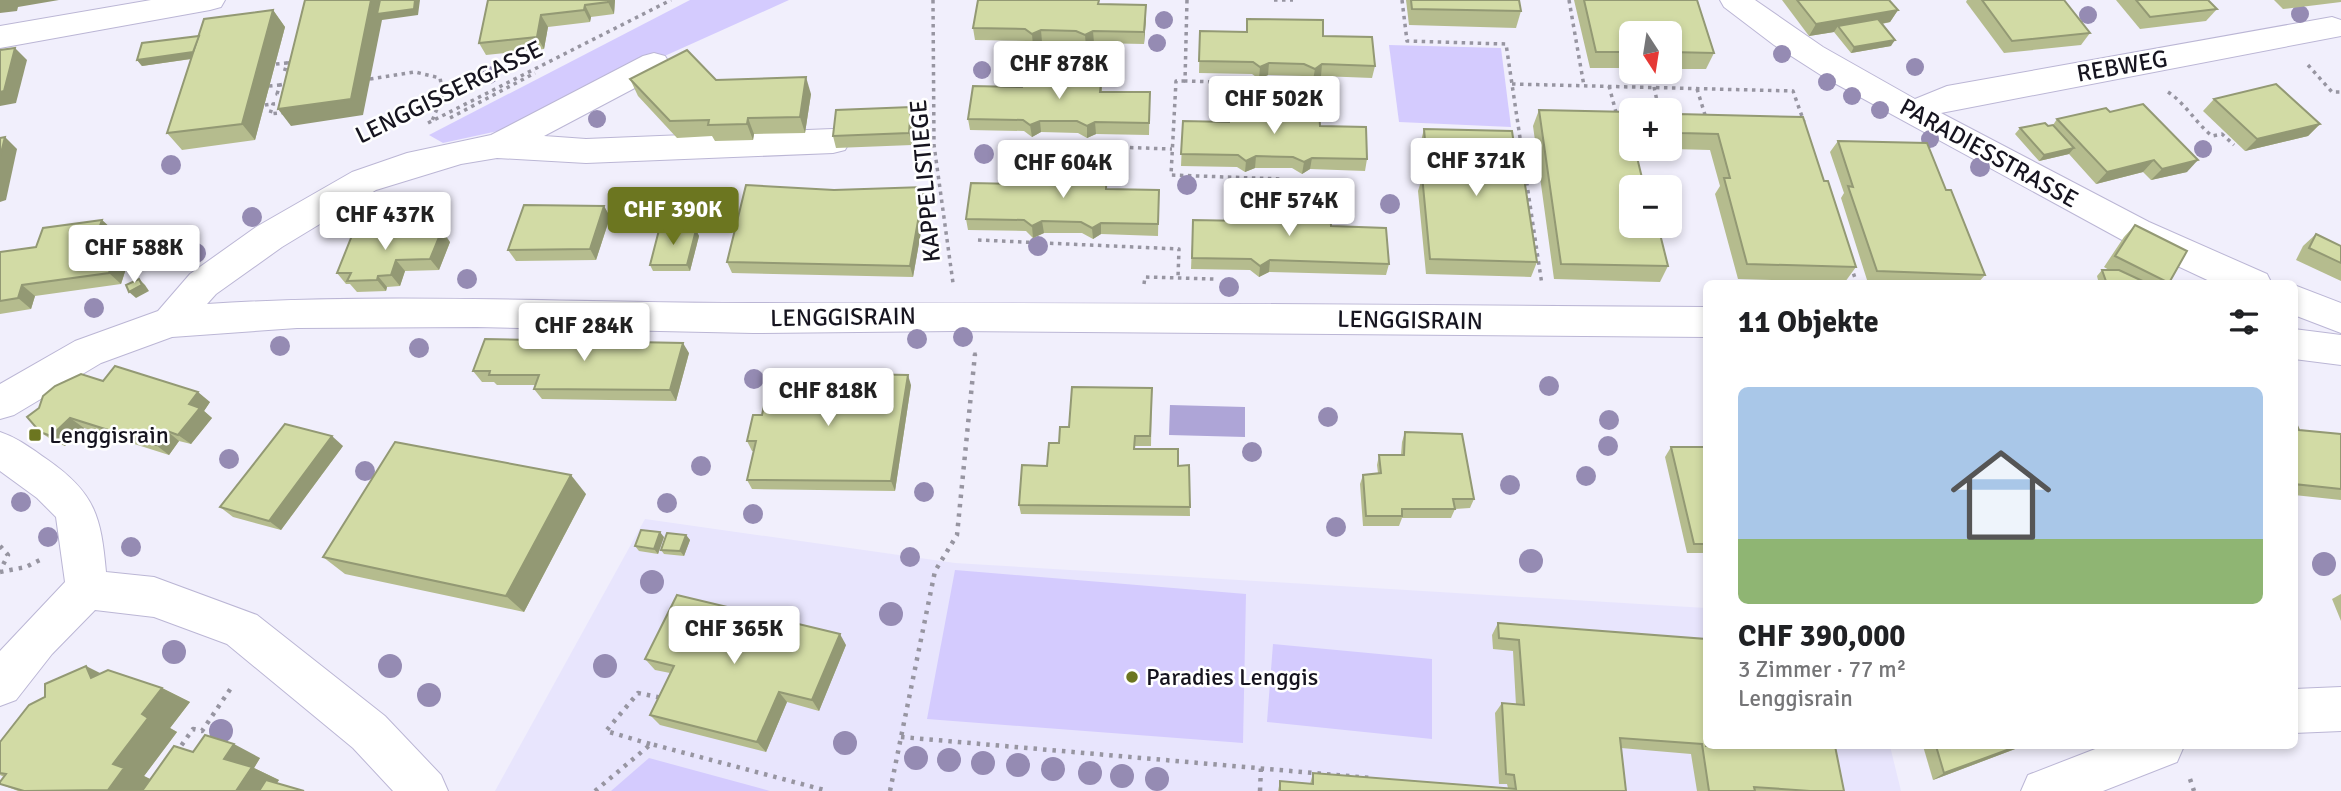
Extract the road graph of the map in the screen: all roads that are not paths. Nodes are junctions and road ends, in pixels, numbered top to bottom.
1 (210, 0) edge
2 (1735, 0) edge
3 (2332, 28) dead end
4 (0, 37) edge
5 (654, 64) edge
6 (1917, 114) junction
7 (833, 141) edge
8 (497, 146) junction
9 (2244, 280) edge
10 (2298, 302) edge
11 (2298, 318) edge
12 (2341, 321) edge
13 (170, 322) junction
14 (1703, 322) edge
15 (2298, 345) edge
16 (2341, 350) edge
17 (0, 403) edge
18 (0, 449) edge
19 (87, 589) junction
20 (0, 685) edge
21 (2341, 709) edge
22 (2298, 712) edge
23 (2153, 749) edge
24 (425, 791) edge
25 (2045, 791) edge

1 - 4 street
2 - 6 street, PARADIESSTRASSE
3 - 6 street, REBWEG
5 - 8 street
6 - 9 street, PARADIESSTRASSE
7 - 8 street
8 - 13 street
10 - 12 street
11 - 12 street
13 - 14 street, LENGGISRAIN
13 - 17 street, LENGGISRAIN
15 - 16 street
18 - 19 street
19 - 20 street
19 - 24 street
21 - 22 street
23 - 25 street

